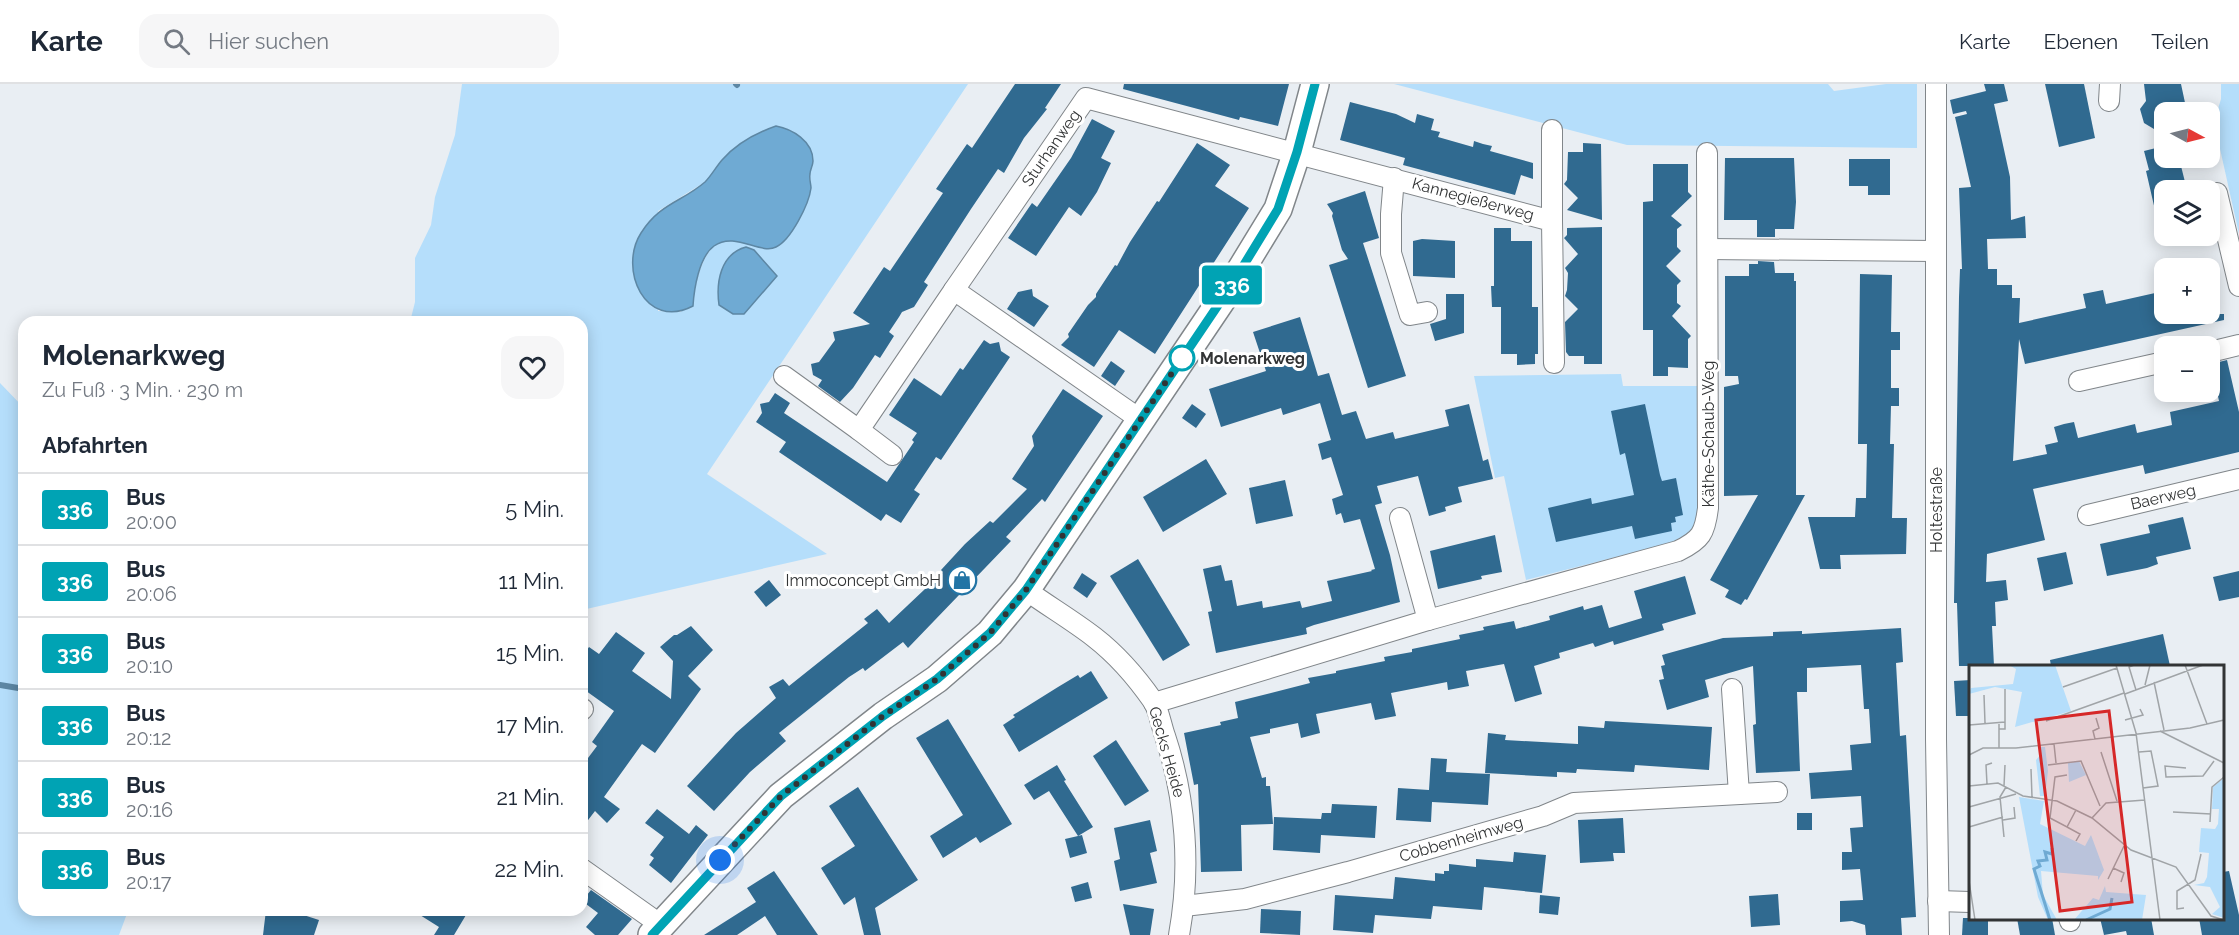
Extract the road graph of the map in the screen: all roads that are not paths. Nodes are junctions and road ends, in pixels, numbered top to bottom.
1 (1315, 84) edge
2 (1936, 84) edge
3 (1552, 130) dead end
4 (1297, 152) junction
5 (1707, 153) dead end
6 (1394, 178) junction
7 (2220, 206) edge
8 (1552, 221) junction
9 (1708, 249) junction
10 (1935, 250) junction
11 (2239, 286) edge
12 (954, 290) junction
13 (1427, 312) dead end
14 (2239, 345) edge
15 (2220, 350) edge
16 (1554, 363) dead end
17 (2154, 364) edge
18 (784, 376) dead end
19 (2079, 381) dead end
20 (1142, 420) junction
21 (859, 430) junction
22 (892, 455) dead end
23 (2239, 479) edge
24 (2088, 515) dead end
25 (1400, 518) dead end
26 (1026, 590) junction
27 (1428, 620) junction
28 (1731, 689) dead end
29 (1154, 703) junction
30 (1777, 792) dead end
31 (1740, 794) junction
32 (588, 874) edge
33 (1938, 902) junction
34 (1969, 902) edge
35 (1184, 906) junction
36 (656, 930) edge
37 (1179, 935) edge
38 (1939, 935) edge

1 - 4 street
2 - 10 street, Holtestraße
3 - 8 street, Kannegießerweg
4 - 6 street, Kannegießerweg
4 - 12 street, Sturhanweg
4 - 20 street
5 - 9 street, Käthe-Schaub-Weg
6 - 8 street, Kannegießerweg
6 - 13 street, Kannegießerweg
7 - 11 street
8 - 16 street, Kannegießerweg
9 - 10 street
9 - 27 street, Käthe-Schaub-Weg
10 - 33 street, Holtestraße
12 - 20 street
12 - 21 street, Sturhanweg
14 - 15 street
17 - 19 street
18 - 21 street
20 - 26 street
21 - 22 street
23 - 24 street, Baerweg
25 - 27 street
26 - 29 street, Gecks Heide
26 - 36 street
27 - 29 street
28 - 31 street
29 - 35 street, Gecks Heide
30 - 31 street, Cobbenheimweg
31 - 35 street, Cobbenheimweg
32 - 36 street
33 - 34 street
33 - 38 street, Holtestraße
35 - 37 street, Gecks Heide

